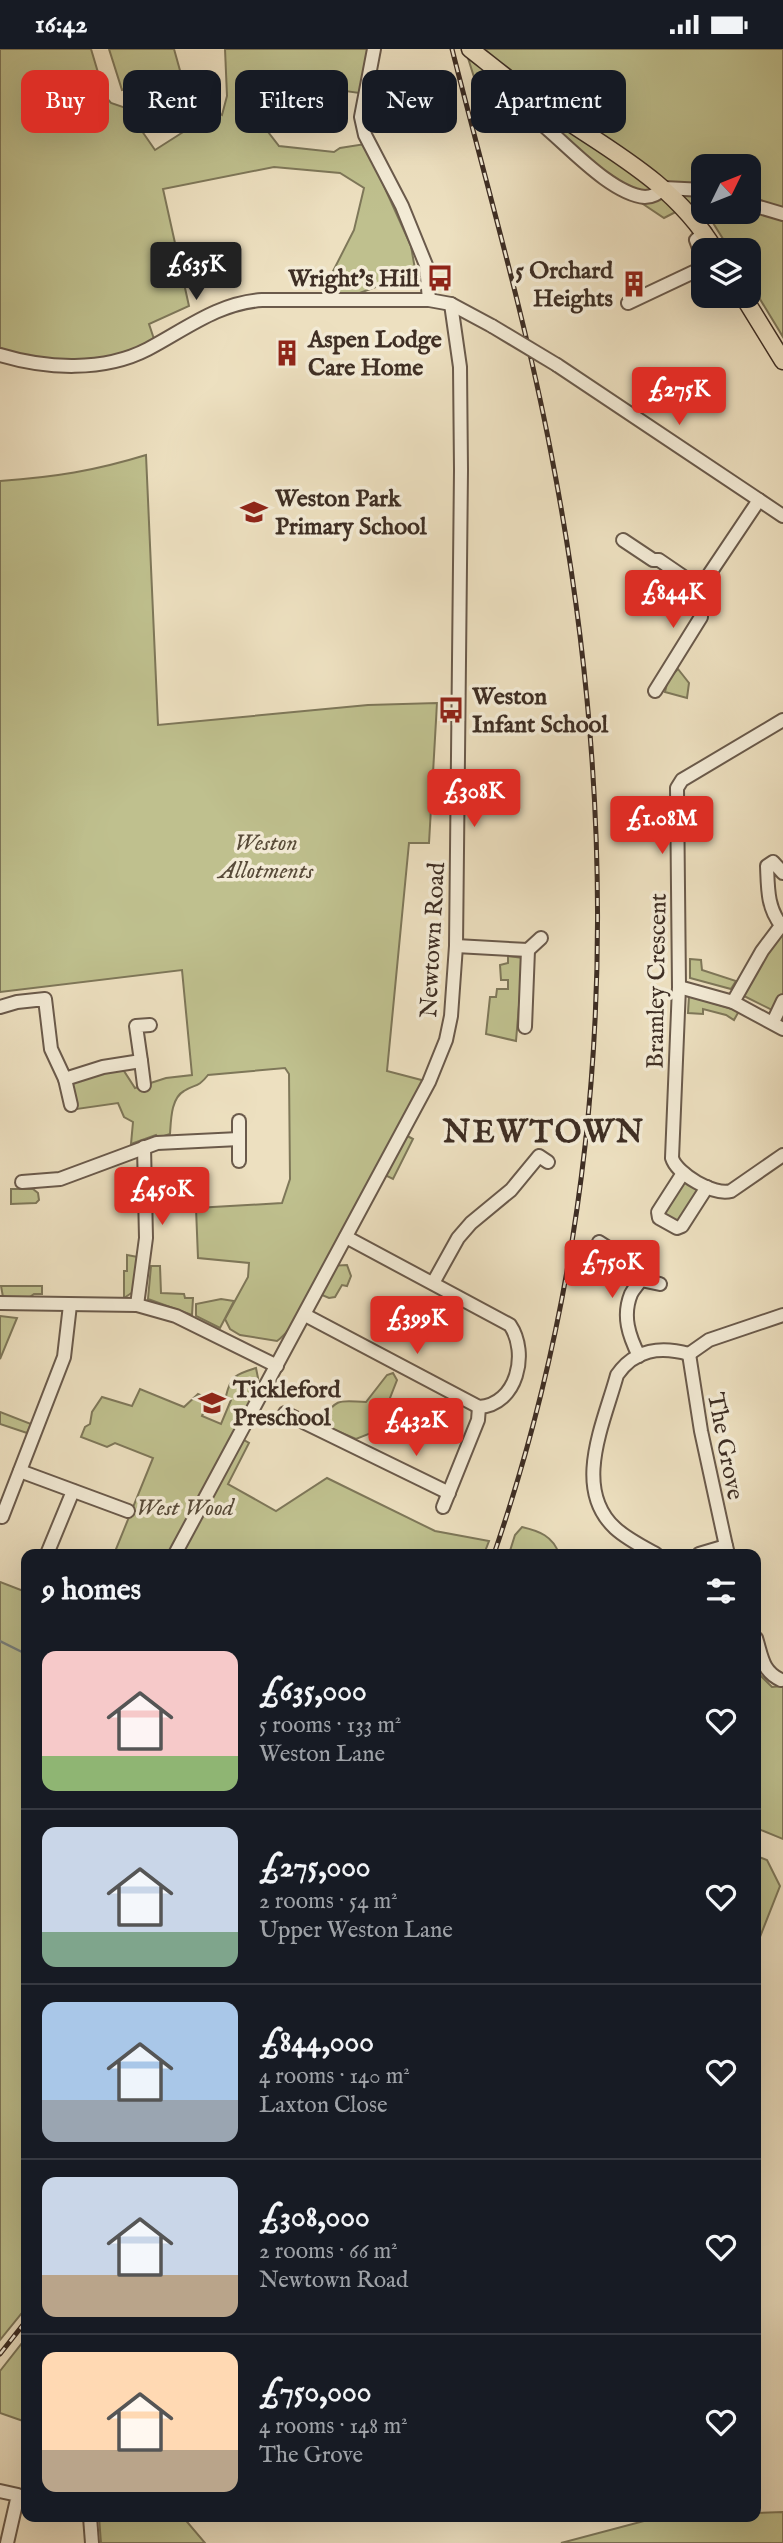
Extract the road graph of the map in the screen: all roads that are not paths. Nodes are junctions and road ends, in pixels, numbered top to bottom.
1 (374, 49) edge
2 (470, 49) edge
3 (497, 70) edge
4 (552, 133) edge
5 (586, 133) edge
6 (664, 188) junction
7 (691, 189) edge
8 (761, 208) edge
9 (783, 214) edge
10 (705, 232) junction
11 (709, 238) edge
12 (429, 300) junction
13 (628, 303) dead end
14 (451, 304) junction
15 (750, 308) edge
16 (0, 355) edge
17 (783, 361) edge
18 (759, 500) junction
19 (783, 516) edge
20 (623, 540) dead end
21 (700, 588) junction
22 (655, 691) dead end
23 (783, 720) edge
24 (783, 873) edge
25 (782, 924) edge
26 (541, 938) dead end
27 (456, 946) junction
28 (528, 950) junction
29 (679, 987) junction
30 (783, 1001) edge
31 (733, 1002) junction
32 (0, 1007) edge
33 (150, 1025) dead end
34 (778, 1025) edge
35 (525, 1027) dead end
36 (141, 1061) junction
37 (65, 1079) junction
38 (144, 1085) dead end
39 (71, 1105) dead end
40 (239, 1121) dead end
41 (239, 1139) junction
42 (144, 1147) junction
43 (783, 1155) edge
44 (239, 1161) dead end
45 (548, 1162) dead end
46 (683, 1173) junction
47 (22, 1182) dead end
48 (45, 1182) junction
49 (707, 1187) junction
50 (45, 1197) dead end
51 (346, 1237) junction
52 (599, 1242) dead end
53 (642, 1280) junction
54 (433, 1283) junction
55 (660, 1284) dead end
56 (0, 1303) edge
57 (70, 1305) junction
58 (137, 1305) junction
59 (305, 1315) junction
60 (783, 1315) edge
61 (688, 1354) junction
62 (639, 1356) junction
63 (277, 1366) junction
64 (479, 1407) junction
65 (285, 1413) dead end
66 (20, 1471) junction
67 (73, 1491) junction
68 (449, 1493) junction
69 (443, 1507) dead end
70 (128, 1511) dead end
71 (1, 1519) edge
72 (49, 1549) edge
73 (178, 1549) edge
74 (648, 1549) edge
75 (727, 1549) edge
76 (761, 1654) edge
77 (782, 1680) edge
78 (0, 2491) edge
79 (21, 2492) edge
80 (21, 2496) edge
81 (90, 2522) edge
82 (8, 2543) edge
83 (92, 2543) edge

1 - 12 street
2 - 3 main road
4 - 6 street
5 - 6 main road
6 - 7 street
6 - 10 main road
8 - 9 street
10 - 11 main road
10 - 13 street
12 - 14 street
12 - 16 street
14 - 18 street, bridge
14 - 27 street, Newtown Road
15 - 17 main road
18 - 19 street
18 - 21 street
20 - 21 street
21 - 22 street
23 - 29 street, Bramley Crescent
24 - 25 street
25 - 31 street
26 - 28 street
27 - 28 street
27 - 51 street, Newtown Road
28 - 35 street
29 - 31 street
29 - 46 street, Bramley Crescent
30 - 34 street
31 - 34 street
32 - 37 street
33 - 36 street
36 - 37 street
36 - 38 street
37 - 39 street
40 - 41 street
41 - 42 street
41 - 44 street
42 - 48 street
42 - 58 street
43 - 49 street
45 - 54 street
46 - 49 street
46 - 49 street
47 - 48 street
48 - 50 street
51 - 54 street
51 - 59 street, Newtown Road
52 - 53 street
53 - 55 street
53 - 62 street
54 - 64 street
56 - 57 street
57 - 58 street
57 - 66 street
58 - 63 street
59 - 63 street, Newtown Road
59 - 64 street
60 - 61 street
61 - 62 street
61 - 75 street, The Grove
62 - 74 street
63 - 73 street, Newtown Road
64 - 68 street
65 - 68 street
66 - 67 street
66 - 71 street
67 - 70 street
67 - 72 street
68 - 69 street
76 - 77 street
78 - 79 street
80 - 82 street
81 - 83 street

